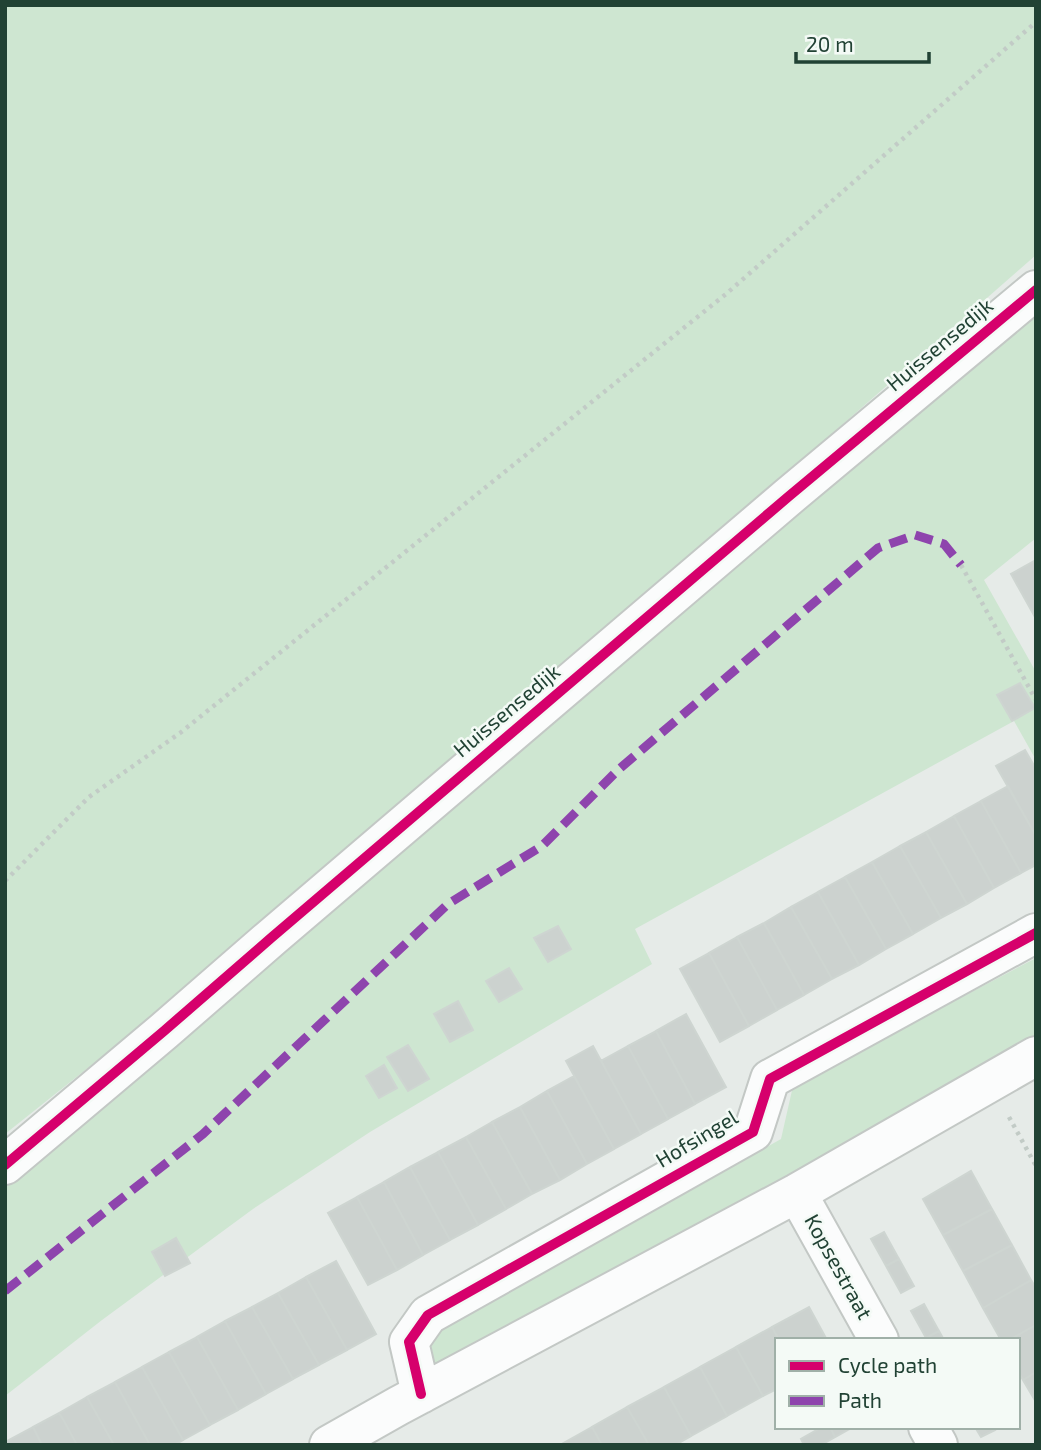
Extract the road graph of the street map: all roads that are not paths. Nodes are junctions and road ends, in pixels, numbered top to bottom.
1 (1036, 290) edge
2 (1036, 933) edge
3 (1036, 1056) edge
4 (5, 1165) edge
5 (797, 1193) junction
6 (878, 1338) edge
7 (421, 1394) junction
8 (929, 1429) edge
9 (329, 1445) edge
10 (938, 1445) edge

1 - 4 street, Huissensedijk
2 - 7 street, Hofsingel
3 - 5 street
5 - 6 street, Kopsestraat
5 - 7 street
7 - 9 street
8 - 10 street

